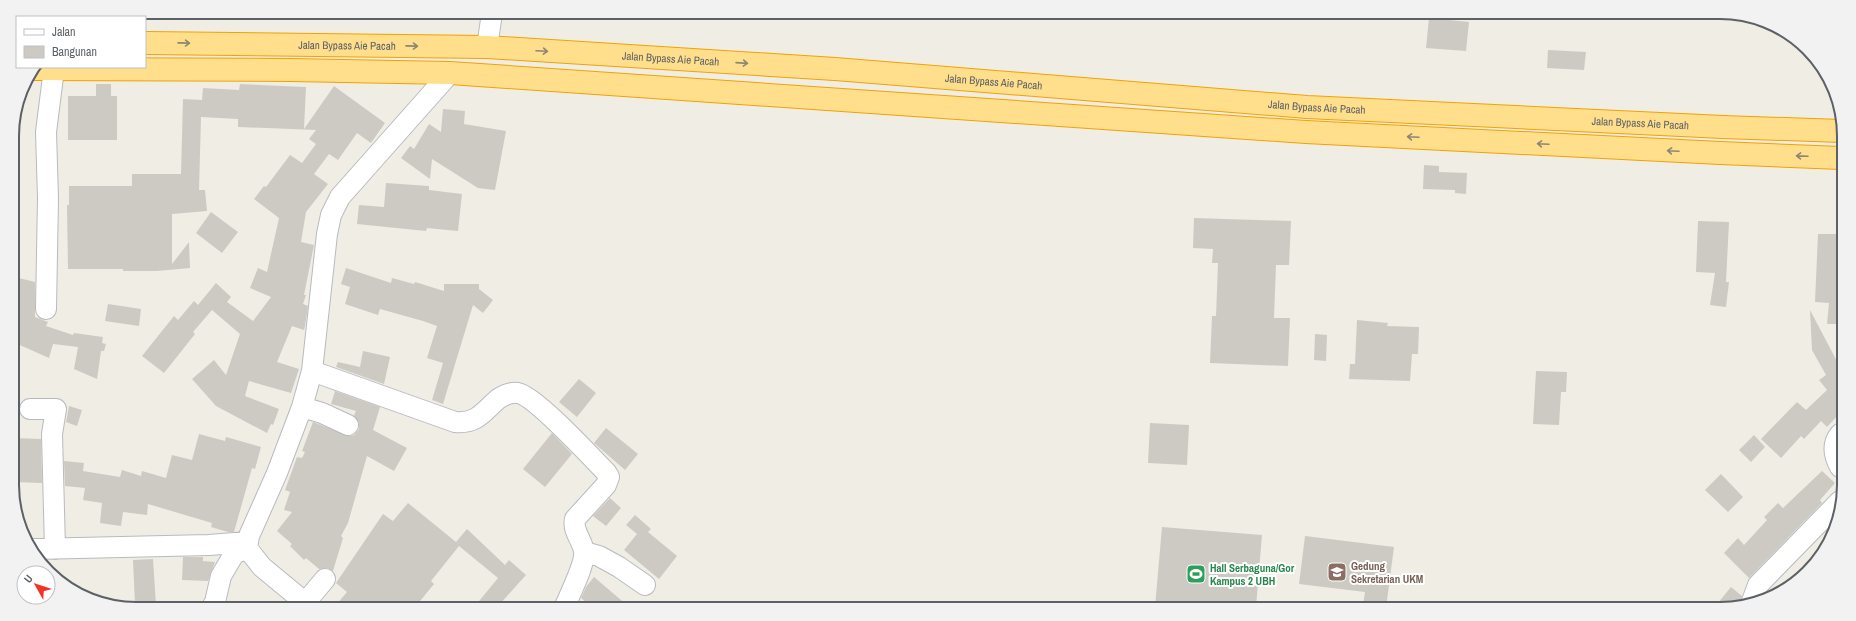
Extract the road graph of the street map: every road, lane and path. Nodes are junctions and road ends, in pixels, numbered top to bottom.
1 (491, 19) edge
2 (146, 43) edge
3 (289, 44) junction
4 (487, 48) junction
5 (634, 56) junction
6 (44, 69) edge
7 (290, 70) junction
8 (450, 73) junction
9 (633, 85) junction
10 (1837, 131) edge
11 (1837, 158) edge
12 (46, 309) dead end
13 (312, 371) junction
14 (302, 407) junction
15 (30, 409) dead end
16 (348, 425) dead end
17 (1837, 438) edge
18 (1837, 459) edge
19 (1835, 506) edge
20 (248, 545) junction
21 (55, 548) junction
22 (38, 549) edge
23 (585, 552) junction
24 (325, 579) dead end
25 (645, 585) dead end
26 (1754, 597) edge
27 (215, 602) edge
28 (305, 602) edge
29 (308, 602) edge
30 (567, 602) edge

1 - 4 street
2 -> 3 highway, Jalan Bypass Aie Pacah
3 -> 4 highway, Jalan Bypass Aie Pacah
3 - 7 highway
4 -> 5 highway, Jalan Bypass Aie Pacah
5 - 9 highway
5 -> 10 highway, Jalan Bypass Aie Pacah
6 - 7 highway
6 - 12 street
7 - 8 highway
8 - 9 highway
8 - 13 street
11 -> 9 highway
13 - 14 street
13 - 23 street
14 - 16 street
14 - 20 street
15 - 21 street
17 - 18 street
19 - 26 street
20 - 21 street
20 - 27 street
20 - 28 street
21 - 22 street
23 - 25 street
23 - 30 street
24 - 29 street

